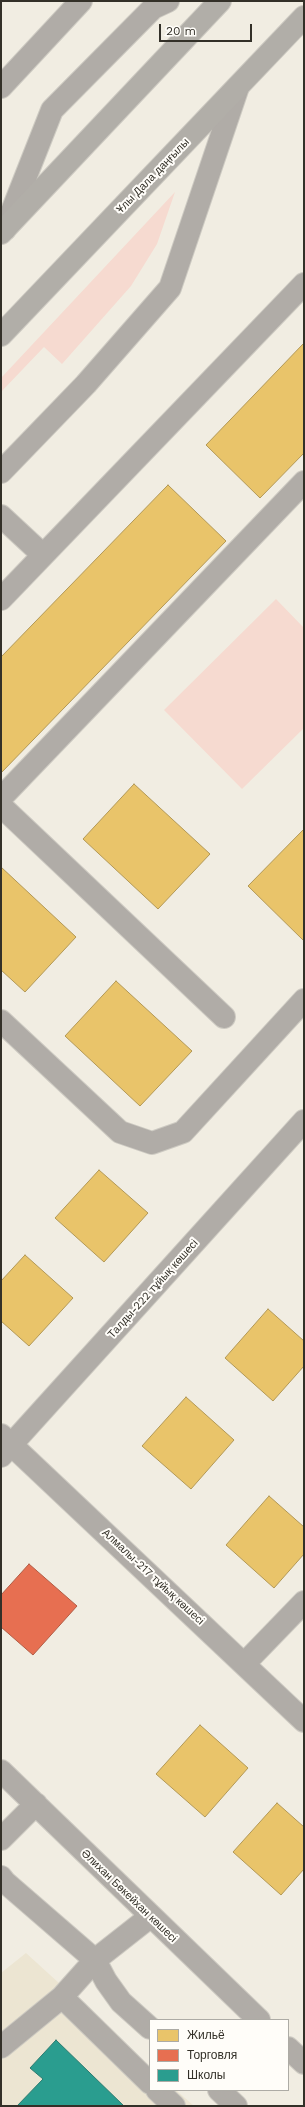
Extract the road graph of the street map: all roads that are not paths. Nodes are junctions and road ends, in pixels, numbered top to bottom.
1 (81, 1) edge
2 (168, 1) edge
3 (220, 1) edge
4 (304, 17) edge
5 (1, 87) edge
6 (238, 87) junction
7 (3, 231) edge
8 (304, 284) edge
9 (1, 335) edge
10 (1, 472) edge
11 (304, 482) edge
12 (1, 516) edge
13 (43, 555) junction
14 (1, 599) edge
15 (1, 798) edge
16 (1, 806) edge
17 (304, 1000) edge
18 (224, 1017) dead end
19 (1, 1021) edge
20 (304, 1122) edge
21 (5, 1445) edge
22 (304, 1602) edge
23 (245, 1663) junction
24 (304, 1721) edge
25 (3, 1776) edge
26 (36, 1804) junction
27 (1, 1839) edge
28 (1, 1877) edge
29 (151, 1916) junction
30 (95, 1960) junction
31 (62, 1997) junction
32 (258, 2019) edge
33 (149, 2027) edge
34 (1, 2047) edge
35 (289, 2049) edge
36 (304, 2063) edge
37 (149, 2082) edge
38 (158, 2091) edge
39 (220, 2091) edge
40 (174, 2106) edge
41 (236, 2106) edge

1 - 5 street
2 - 7 street
3 - 7 main road
4 - 6 main road, Ұлы Дала даңғылы
6 - 9 main road, Ұлы Дала даңғылы
6 - 10 street
8 - 13 street
11 - 15 street
12 - 13 street
13 - 14 street
16 - 18 street
17 - 19 street
20 - 21 street, Талды-222 тұйық көшесі
21 - 23 street, Алмалы-217 тұйық көшесі
22 - 23 street
23 - 24 street, Алмалы-217 тұйық көшесі
25 - 26 street, Әлихан Бөкейхан көшесі
26 - 27 street
26 - 29 street, Әлихан Бөкейхан көшесі
28 - 30 street
29 - 30 street
29 - 32 street, Әлихан Бөкейхан көшесі
30 - 31 street
30 - 33 street
31 - 34 street
31 - 37 street
35 - 36 street
38 - 40 street
39 - 41 street

